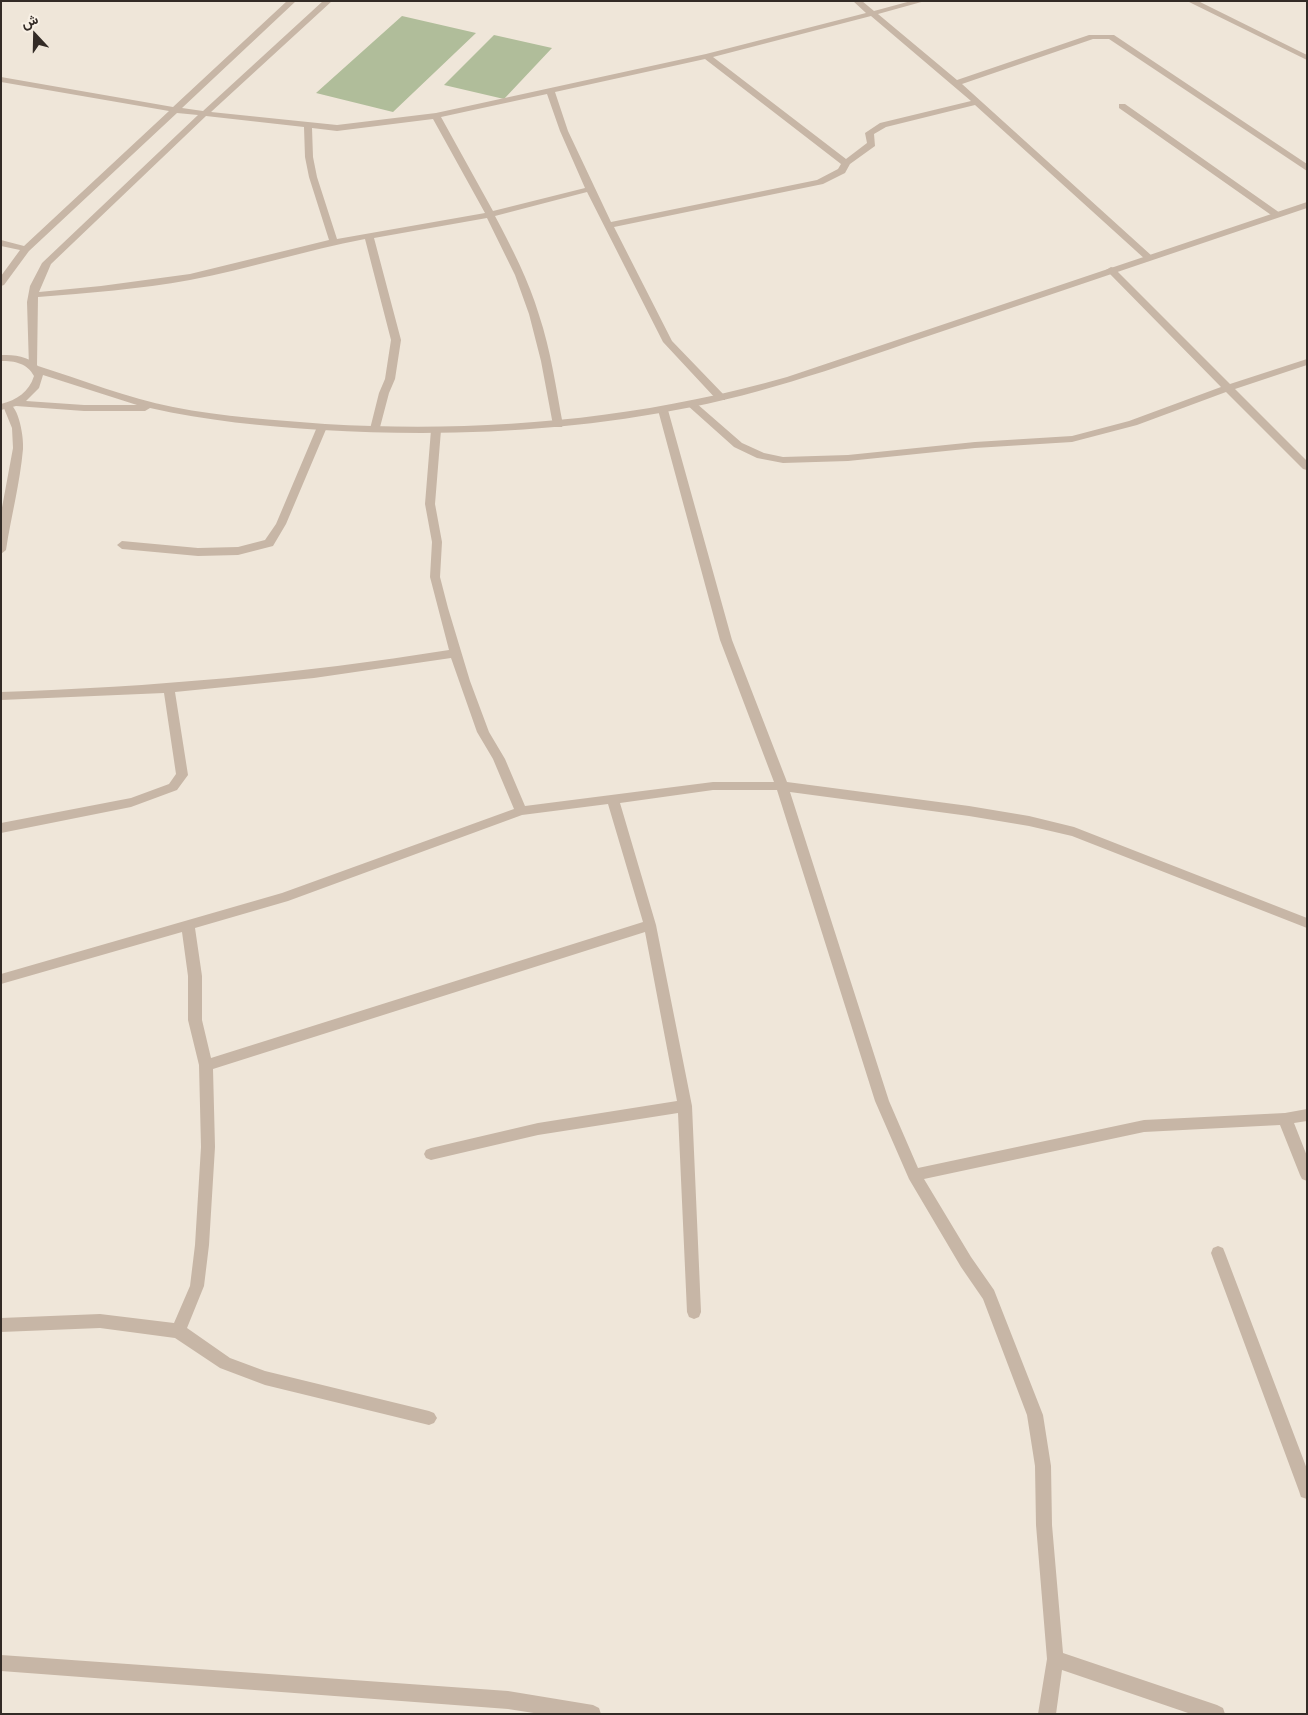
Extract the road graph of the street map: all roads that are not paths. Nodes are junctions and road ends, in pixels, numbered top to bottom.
1 (292, 1) edge
2 (328, 1) edge
3 (856, 1) edge
4 (921, 1) edge
5 (1191, 1) edge
6 (870, 14) junction
7 (707, 56) junction
8 (1307, 58) edge
9 (1, 79) edge
10 (956, 83) junction
11 (550, 91) junction
12 (976, 102) junction
13 (1122, 106) dead end
14 (175, 110) junction
15 (206, 114) junction
16 (436, 116) junction
17 (308, 125) junction
18 (846, 163) junction
19 (1307, 168) edge
20 (590, 189) junction
21 (1307, 205) edge
22 (489, 215) junction
23 (1276, 215) junction
24 (608, 225) junction
25 (369, 236) junction
26 (334, 242) junction
27 (1, 243) edge
28 (26, 249) junction
29 (1149, 258) junction
30 (1111, 270) junction
31 (1, 283) edge
32 (33, 295) junction
33 (1, 358) edge
34 (1307, 362) edge
35 (34, 367) junction
36 (1227, 388) junction
37 (721, 398) junction
38 (692, 404) junction
39 (8, 405) edge
40 (158, 407) junction
41 (663, 410) junction
42 (558, 425) junction
43 (322, 427) junction
44 (375, 429) junction
45 (436, 430) junction
46 (1302, 457) edge
47 (1307, 467) edge
48 (4, 500) edge
49 (122, 545) dead end
50 (1, 550) edge
51 (456, 653) junction
52 (169, 688) junction
53 (1, 696) edge
54 (782, 786) junction
55 (612, 798) junction
56 (521, 811) junction
57 (1, 828) edge
58 (1307, 923) edge
59 (650, 925) junction
60 (188, 926) junction
61 (1, 979) edge
62 (206, 1065) junction
63 (685, 1106) junction
64 (1307, 1115) edge
65 (1285, 1119) junction
66 (431, 1154) dead end
67 (914, 1175) junction
68 (1307, 1176) edge
69 (1218, 1252) dead end
70 (694, 1312) dead end
71 (1, 1325) edge
72 (178, 1331) junction
73 (428, 1418) dead end
74 (1307, 1491) edge
75 (1055, 1659) junction
76 (1, 1663) edge
77 (593, 1714) edge
78 (1048, 1714) edge
79 (1217, 1714) edge

1 - 14 street
2 - 15 street
3 - 6 street
4 - 6 street
5 - 8 street
6 - 7 street
6 - 10 street
7 - 11 street
7 - 18 street
9 - 14 street
10 - 12 street
10 - 19 street
11 - 16 street
11 - 20 street
12 - 18 street
12 - 29 street
13 - 23 street
14 - 15 street
14 - 28 street
15 - 17 street
15 - 32 street
16 - 17 street
16 - 22 street
17 - 26 street
18 - 24 street
20 - 22 street
20 - 24 street
21 - 23 street
22 - 25 street
22 - 42 street
23 - 29 street
24 - 37 street
25 - 26 street
25 - 44 street
26 - 32 street
27 - 28 street
28 - 31 street
29 - 30 street
30 - 36 street
30 - 37 street
32 - 35 street
33 - 35 street
34 - 36 street
35 - 39 street
35 - 40 street
36 - 38 street
36 - 46 street
37 - 38 street
38 - 41 street
39 - 40 street
39 - 48 street
40 - 43 street
41 - 42 street
41 - 54 street
42 - 45 street
43 - 44 street
43 - 49 street
44 - 45 street
45 - 51 street
46 - 47 street
48 - 50 street
51 - 52 street
51 - 56 street
52 - 53 street
52 - 57 street
54 - 55 street
54 - 58 street
54 - 67 street
55 - 56 street
55 - 59 street
56 - 60 street
59 - 62 street
59 - 63 street
60 - 61 street
60 - 62 street
62 - 72 street
63 - 66 street
63 - 70 street
64 - 65 street
65 - 67 street
65 - 68 street
67 - 75 street
69 - 74 street
71 - 72 street
72 - 73 street
75 - 78 street
75 - 79 street
76 - 77 street

